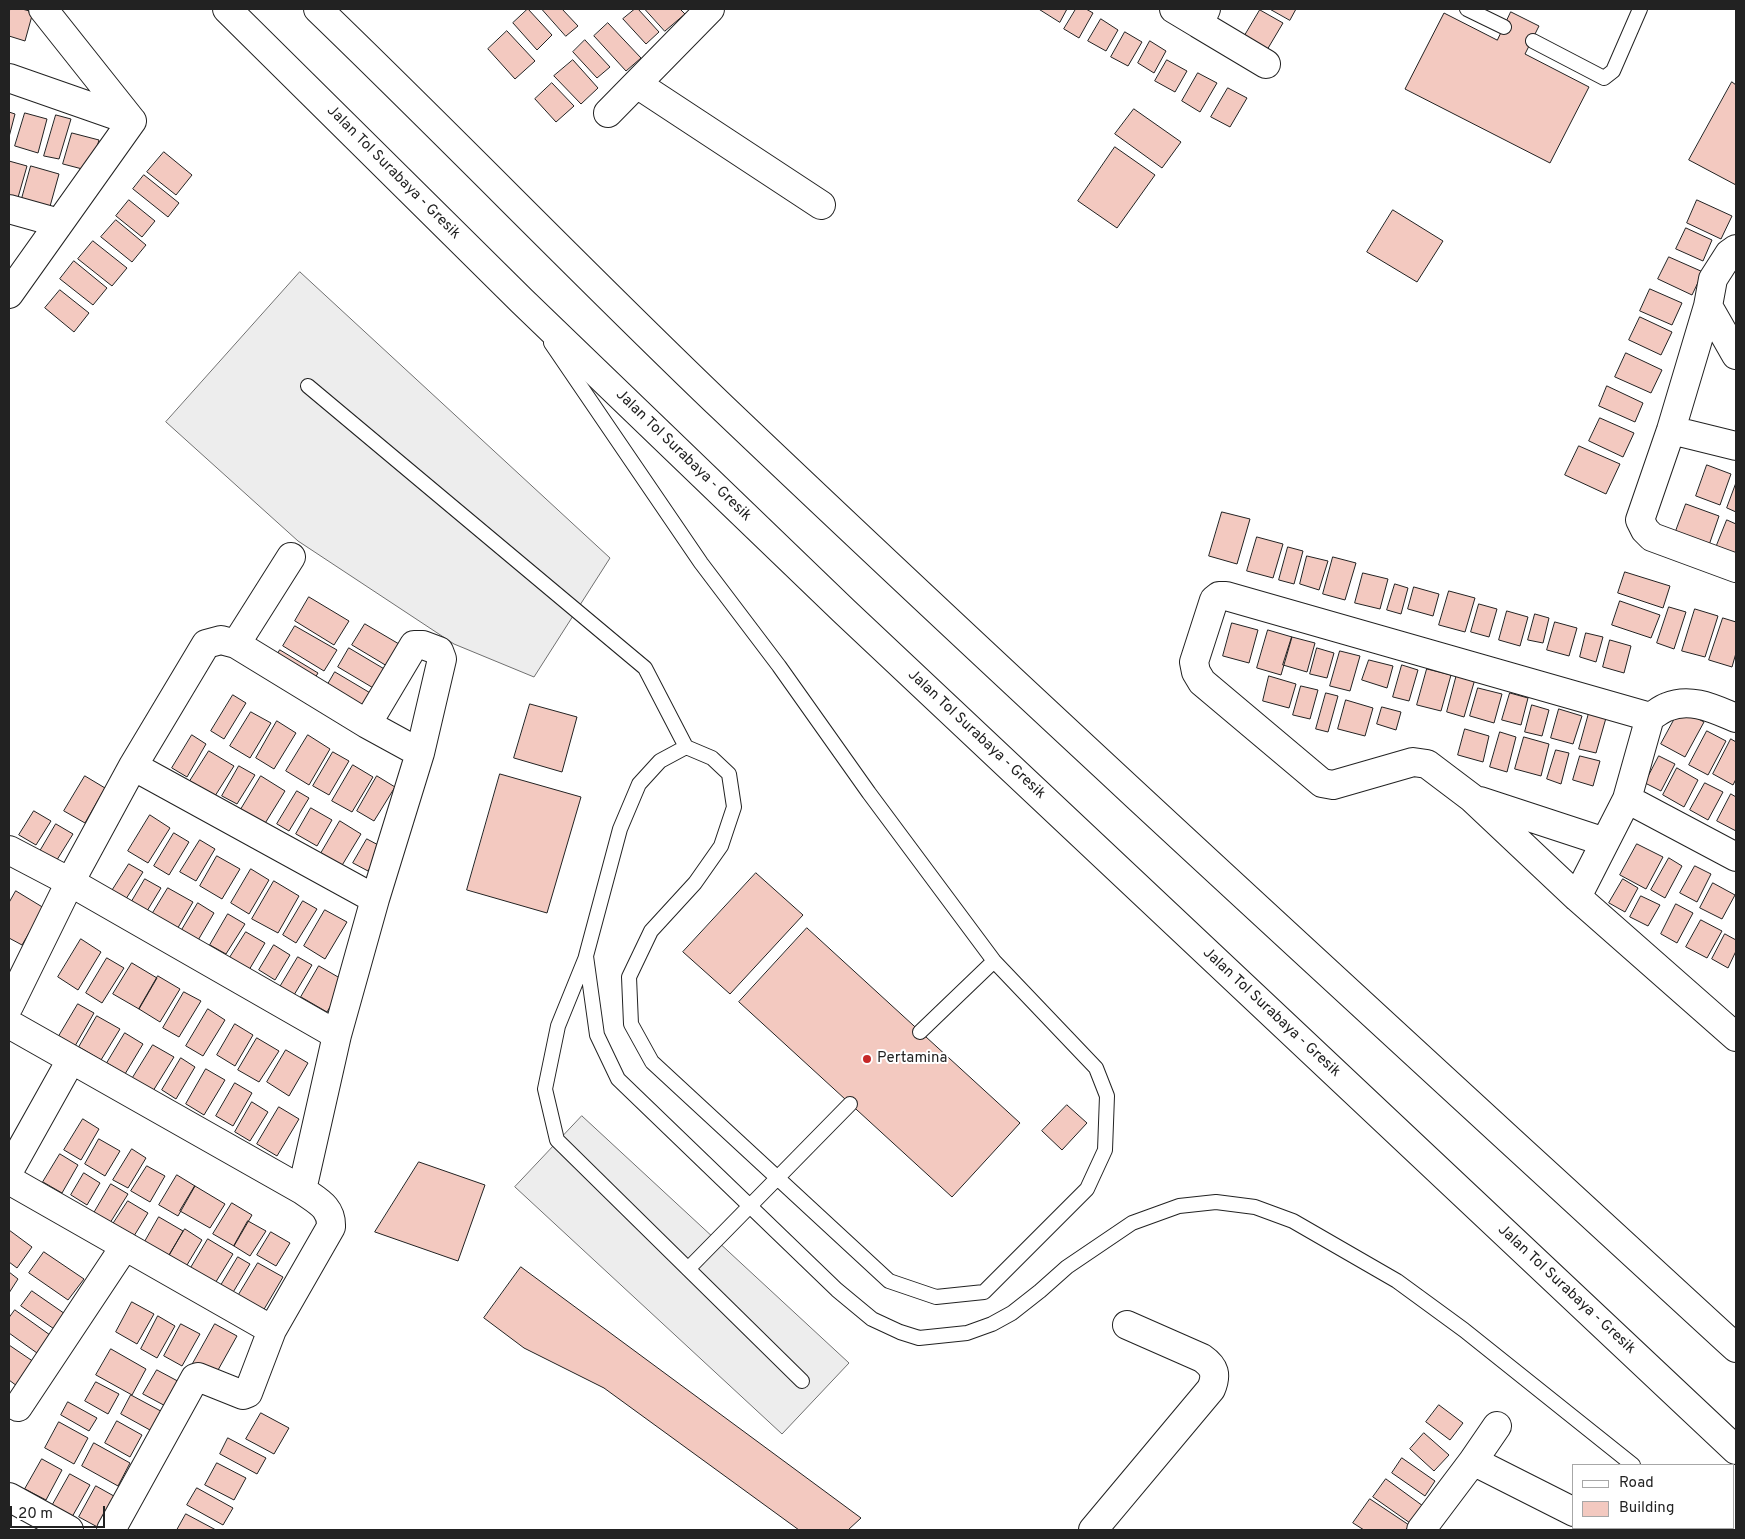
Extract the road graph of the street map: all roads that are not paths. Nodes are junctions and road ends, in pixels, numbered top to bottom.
1 (43, 9) edge
2 (227, 9) edge
3 (318, 9) edge
4 (710, 9) edge
5 (1174, 9) edge
6 (1468, 9) edge
7 (1640, 9) edge
8 (1203, 17) edge
9 (1504, 27) dead end
10 (1533, 41) dead end
11 (1266, 64) dead end
12 (9, 78) edge
13 (636, 84) junction
14 (608, 113) dead end
15 (132, 121) junction
16 (822, 205) dead end
17 (9, 209) edge
18 (59, 223) junction
19 (1736, 250) edge
20 (9, 294) edge
21 (522, 301) junction
22 (1708, 306) junction
23 (1736, 356) edge
24 (308, 386) dead end
25 (1671, 430) junction
26 (1736, 446) edge
27 (291, 557) dead end
28 (1736, 568) edge
29 (236, 644) junction
30 (1650, 717) junction
31 (1736, 718) edge
32 (367, 724) junction
33 (686, 748) junction
34 (420, 753) junction
35 (133, 766) junction
36 (1472, 798) junction
37 (1627, 799) junction
38 (1605, 842) junction
39 (9, 850) edge
40 (1736, 857) edge
41 (70, 882) junction
42 (1577, 897) junction
43 (375, 899) junction
44 (586, 956) junction
45 (994, 962) junction
46 (9, 1006) edge
47 (9, 1024) edge
48 (920, 1032) dead end
49 (337, 1035) junction
50 (1736, 1037) edge
51 (71, 1060) junction
52 (850, 1104) dead end
53 (9, 1171) edge
54 (777, 1179) junction
55 (9, 1180) edge
56 (302, 1190) junction
57 (750, 1206) junction
58 (126, 1246) junction
59 (688, 1269) junction
60 (1127, 1325) dead end
61 (272, 1330) junction
62 (1736, 1348) edge
63 (802, 1380) dead end
64 (18, 1407) dead end
65 (1497, 1426) dead end
66 (1736, 1450) edge
67 (1473, 1461) junction
68 (1632, 1464) edge
69 (9, 1497) edge
70 (1572, 1511) edge
71 (69, 1530) edge
72 (111, 1530) edge
73 (1093, 1530) edge
74 (1421, 1530) edge

1 - 15 main road
2 - 21 main road, Jalan Tol Surabaya - Gresik
3 - 62 main road
4 - 13 main road
5 - 8 main road
6 - 9 lane
7 - 10 lane
8 - 11 main road
12 - 15 main road
13 - 14 main road
13 - 16 main road
15 - 18 main road
17 - 18 main road
18 - 20 main road
19 - 22 main road
21 - 45 lane
21 - 66 main road, Jalan Tol Surabaya - Gresik
22 - 23 main road
22 - 25 main road
24 - 33 lane
25 - 26 main road
25 - 28 main road
27 - 29 main road
29 - 32 main road
29 - 35 main road
30 - 31 main road
30 - 36 main road
30 - 37 main road
32 - 34 main road
32 - 34 main road
33 - 44 lane
33 - 54 lane
34 - 43 main road
35 - 41 main road
35 - 43 main road
36 - 38 main road
36 - 42 main road
37 - 38 main road
37 - 40 main road
38 - 42 main road
39 - 41 main road
41 - 46 main road
41 - 49 main road
42 - 50 main road
43 - 49 main road
44 - 57 lane
44 - 59 lane
45 - 48 lane
45 - 54 lane
47 - 51 main road
49 - 56 main road
51 - 53 main road
51 - 56 main road
52 - 54 lane
54 - 57 lane
55 - 58 main road
56 - 61 main road
57 - 59 lane
57 - 68 lane
58 - 61 main road
58 - 64 main road
59 - 63 lane
60 - 73 main road
61 - 72 main road
65 - 67 main road
67 - 70 main road
67 - 74 main road
69 - 71 main road

